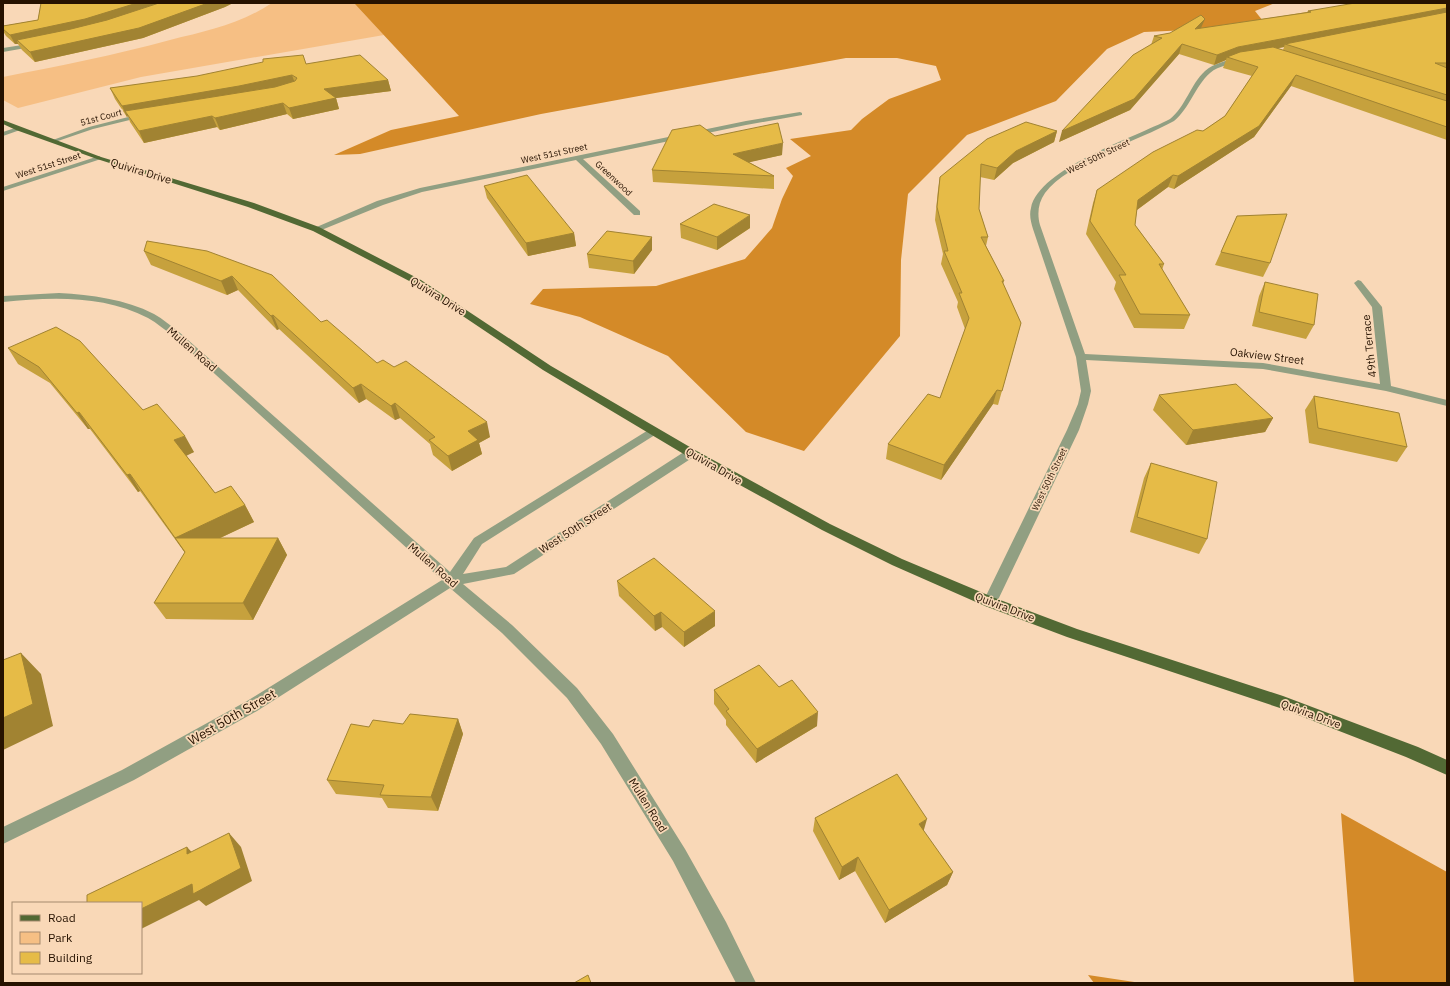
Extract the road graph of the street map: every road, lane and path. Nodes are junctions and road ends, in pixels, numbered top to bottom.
1 (39, 44) edge
2 (3, 50) edge
3 (1246, 58) edge
4 (149, 114) edge
5 (800, 114) dead end
6 (3, 122) edge
7 (18, 129) junction
8 (3, 134) edge
9 (53, 141) junction
10 (99, 158) junction
11 (578, 158) junction
12 (3, 189) edge
13 (637, 213) dead end
14 (316, 229) junction
15 (1358, 283) dead end
16 (3, 299) edge
17 (1081, 357) junction
18 (1386, 388) junction
19 (1447, 403) edge
20 (654, 431) junction
21 (691, 453) junction
22 (451, 581) junction
23 (990, 602) junction
24 (1447, 768) edge
25 (3, 836) edge
26 (746, 983) edge

1 - 2 street
3 - 17 street, West 50th Street
4 - 9 street, 51st Court
5 - 11 street, West 51st Street
6 - 7 main road, Quivira Drive
7 - 8 street
7 - 9 main road, Quivira Drive
9 - 10 main road, Quivira Drive
10 - 12 street, West 51st Street
10 - 14 main road, Quivira Drive
11 - 13 street, Greenwood
11 - 14 street, West 51st Street
14 - 20 main road, Quivira Drive
15 - 18 street, 49th Terrace
16 - 22 street, Mullen Road
17 - 18 street, Oakview Street
17 - 23 street, West 50th Street
18 - 19 street, Oakview Street
20 - 21 main road, Quivira Drive
20 - 22 street, West 50th Street
21 - 22 street, West 50th Street
21 - 23 main road, Quivira Drive
22 - 25 street, West 50th Street
22 - 26 street, Mullen Road
23 - 24 main road, Quivira Drive

